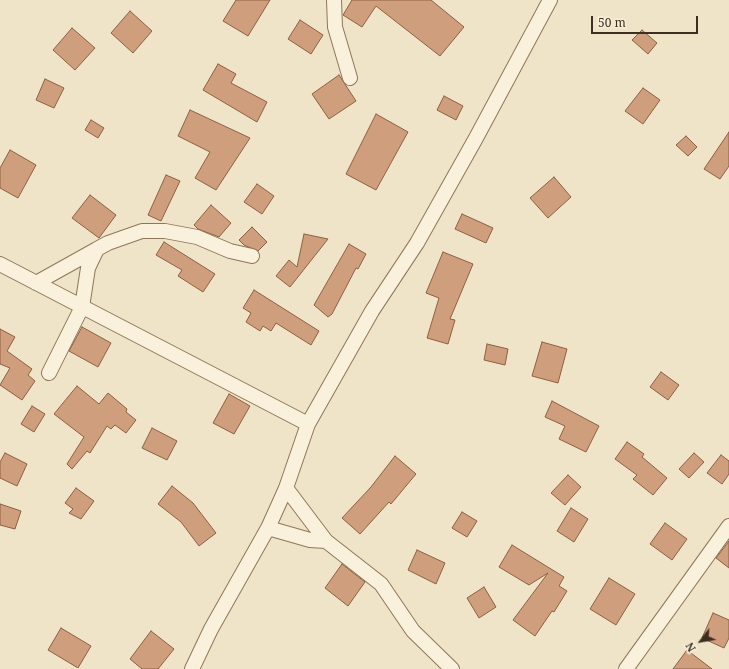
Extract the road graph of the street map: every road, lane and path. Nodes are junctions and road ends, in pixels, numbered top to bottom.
1 (334, 0) edge
2 (550, 0) edge
3 (350, 78) dead end
4 (97, 250) junction
5 (252, 256) dead end
6 (0, 264) edge
7 (36, 283) junction
8 (82, 307) junction
9 (50, 373) dead end
10 (308, 424) junction
11 (286, 488) junction
12 (729, 526) edge
13 (268, 528) junction
14 (326, 541) junction
15 (192, 669) edge
16 (452, 669) edge
17 (626, 669) edge

1 - 3 street
2 - 10 street
4 - 5 street
4 - 7 street
4 - 8 street
6 - 7 street
7 - 8 street
8 - 9 street
8 - 10 street
10 - 11 street
11 - 13 street
11 - 14 street
12 - 17 street
13 - 14 street
13 - 15 street
14 - 16 street

